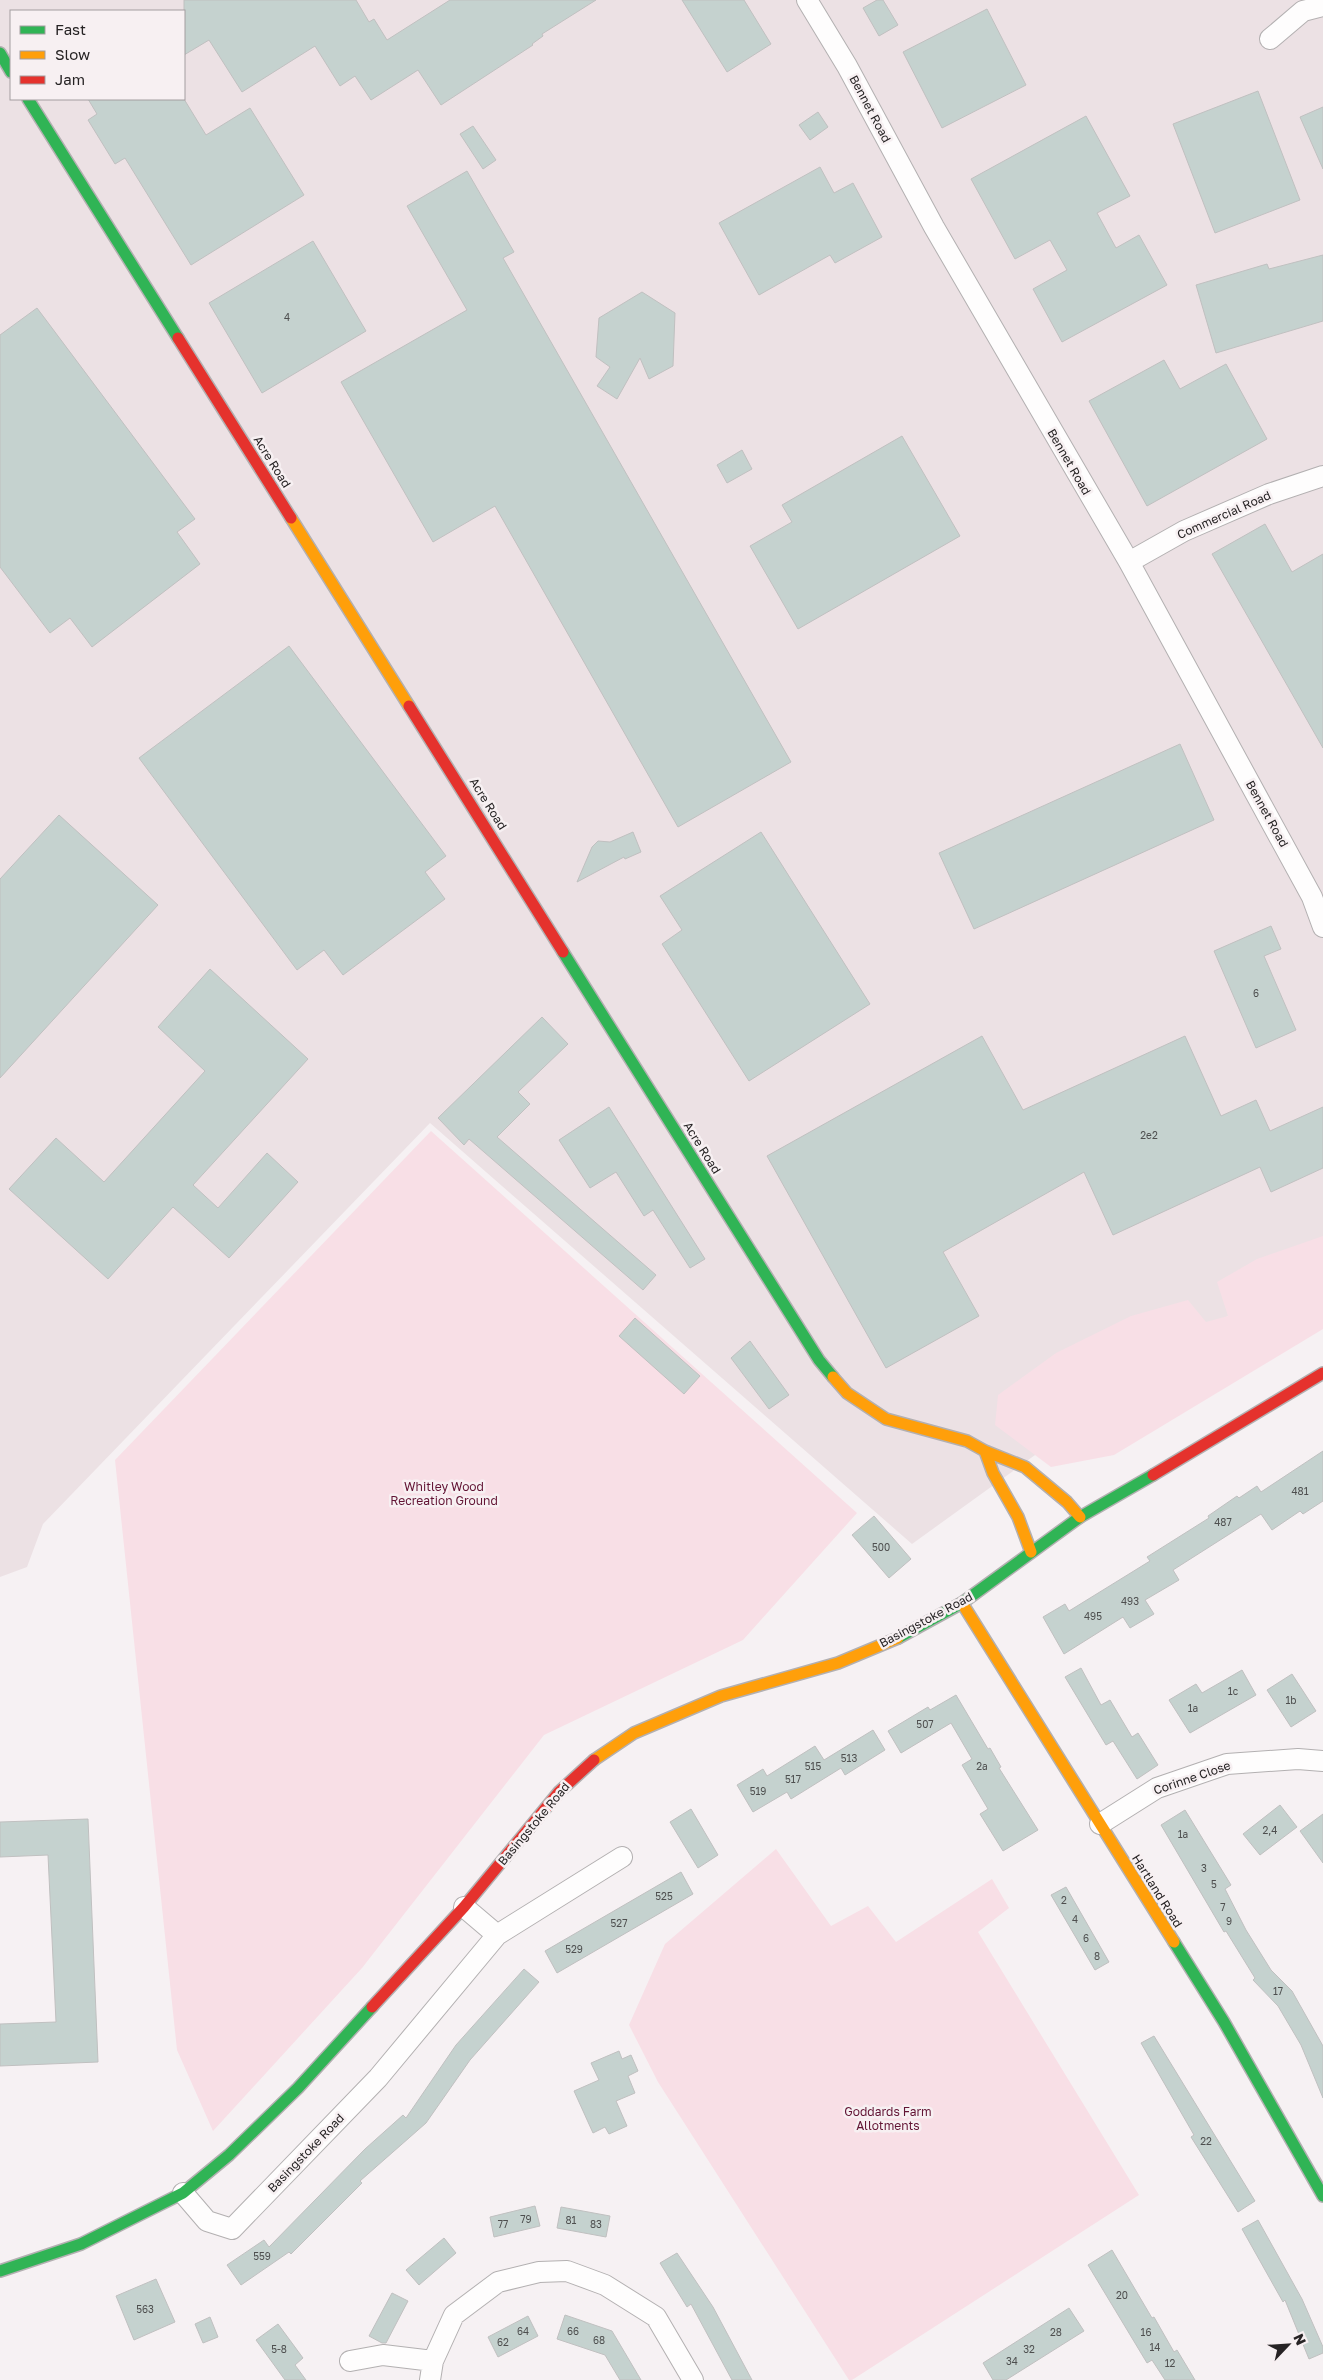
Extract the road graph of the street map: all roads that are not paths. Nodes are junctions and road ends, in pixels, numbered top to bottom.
1 (806, 0) edge
2 (1323, 6) edge
3 (1270, 39) dead end
4 (0, 53) edge
5 (10, 70) edge
6 (29, 100) edge
7 (1323, 476) edge
8 (1129, 562) junction
9 (1323, 927) edge
10 (1323, 1373) edge
11 (985, 1451) junction
12 (1080, 1517) junction
13 (1031, 1552) junction
14 (962, 1603) junction
15 (1323, 1762) edge
16 (1100, 1824) junction
17 (622, 1857) dead end
18 (464, 1907) junction
19 (497, 1936) junction
20 (183, 2193) junction
21 (1323, 2196) edge
22 (0, 2271) edge
23 (350, 2361) dead end
24 (432, 2370) edge
25 (692, 2380) edge

1 - 8 street, Bennet Road
2 - 3 street
4 - 5 street
6 - 11 street, Acre Road
7 - 8 street, Commercial Road
8 - 9 street, Bennet Road
10 - 12 street, Basingstoke Road
11 - 12 street, Acre Road
11 - 13 street
12 - 13 street, Basingstoke Road
13 - 14 street, Basingstoke Road
14 - 16 street, Hartland Road
14 - 18 street, Basingstoke Road
15 - 16 street, Corinne Close
16 - 21 street, Hartland Road
17 - 19 street, Basingstoke Road
18 - 19 street
18 - 20 street, Basingstoke Road
19 - 20 street, Basingstoke Road
20 - 22 street, Basingstoke Road
23 - 24 street
24 - 25 street

